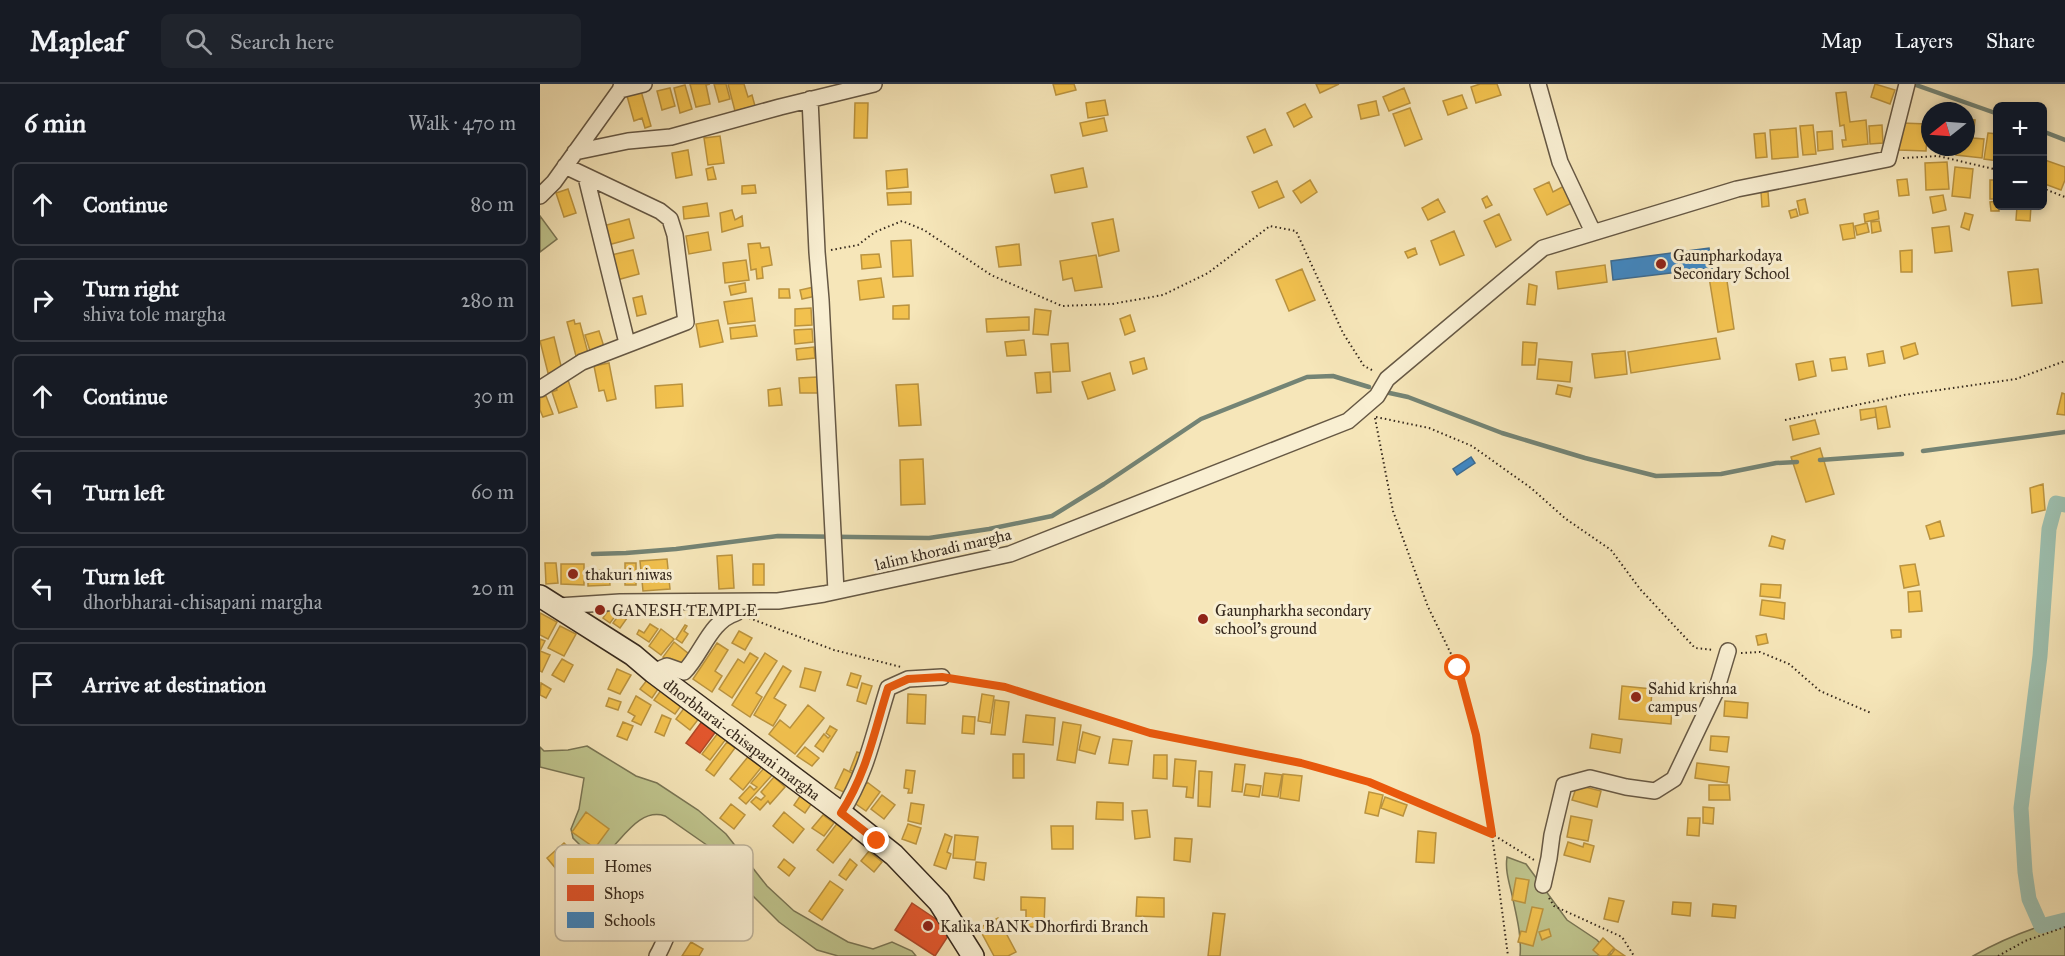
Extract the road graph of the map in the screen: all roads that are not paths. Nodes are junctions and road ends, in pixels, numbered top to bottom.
1 (644, 84) edge
2 (874, 84) edge
3 (1538, 84) edge
4 (1907, 84) edge
5 (621, 87) edge
6 (810, 99) junction
7 (575, 152) junction
8 (565, 166) junction
9 (586, 177) junction
10 (540, 196) edge
11 (1593, 232) junction
12 (627, 343) junction
13 (540, 389) edge
14 (836, 591) junction
15 (549, 601) edge
16 (736, 613) road end
17 (1728, 651) road end
18 (653, 672) junction
19 (942, 677) road end
20 (841, 813) junction
21 (1543, 885) road end
22 (665, 941) edge
23 (657, 956) edge
24 (973, 956) edge

1 - 5 street
2 - 6 street
3 - 11 street
4 - 11 street, lalim khoradi margha
5 - 7 street
6 - 7 street
6 - 14 street
7 - 8 street
8 - 9 street
8 - 10 street
9 - 12 street
9 - 12 street
11 - 14 street, lalim khoradi margha
12 - 13 street
14 - 15 street, lalim khoradi margha
15 - 18 street, dhorbharai-chisapani margha
16 - 18 street
17 - 21 street
18 - 20 street, dhorbharai-chisapani margha
19 - 20 street
20 - 24 street, dhorbharai-chisapani margha
22 - 23 street

